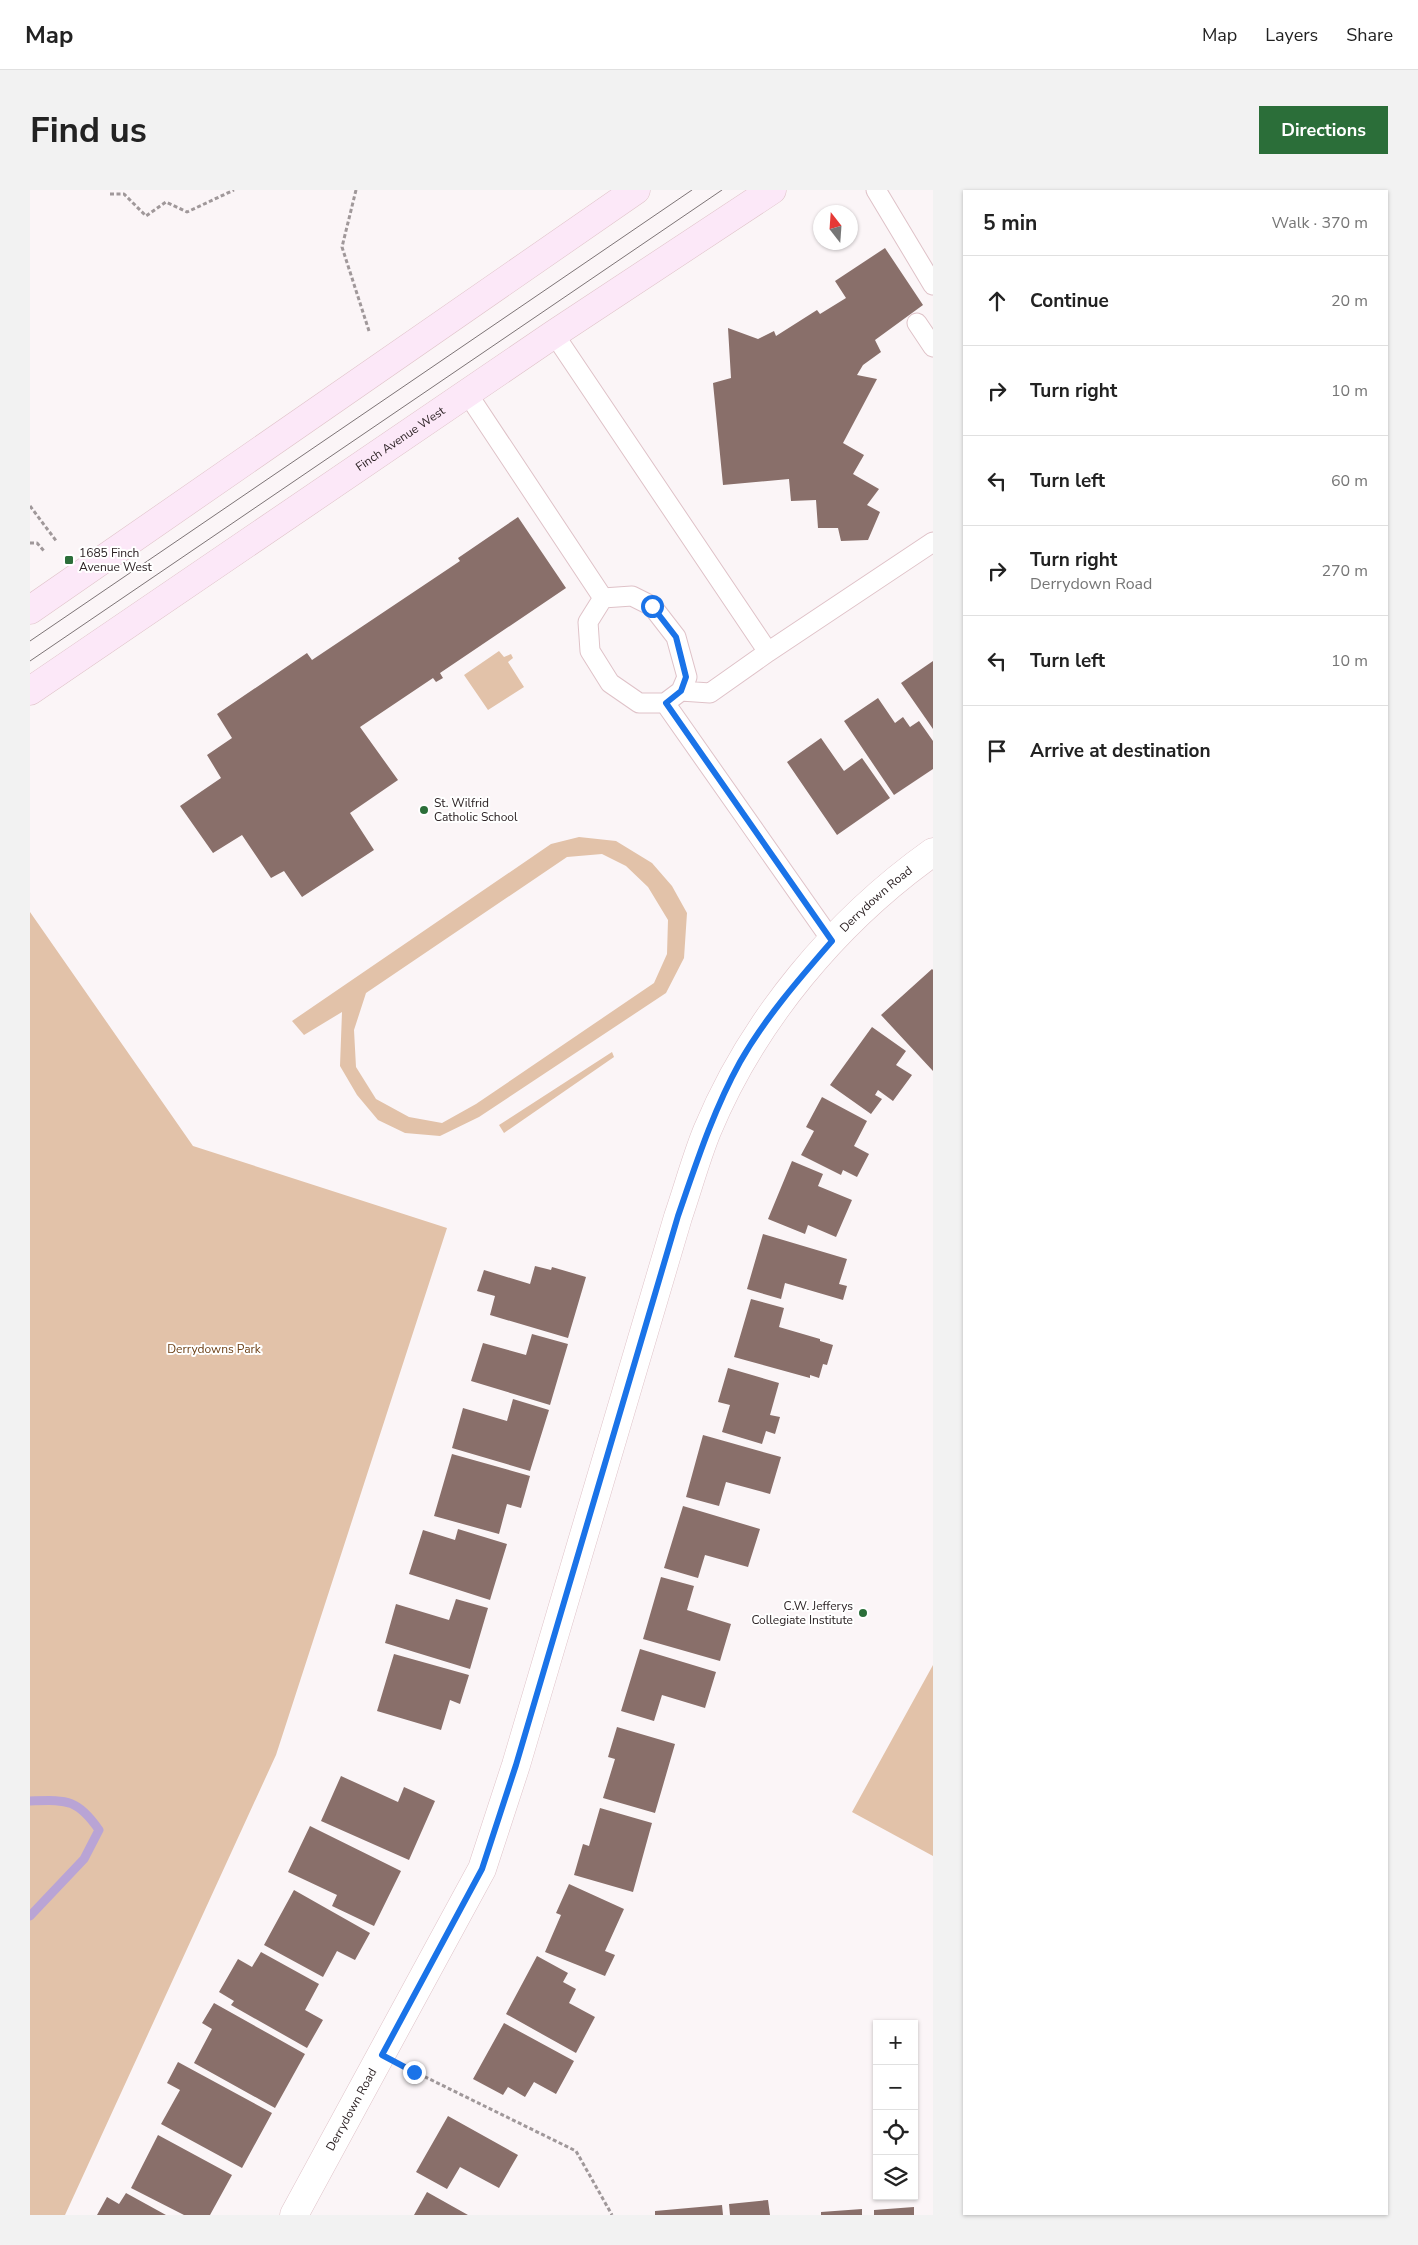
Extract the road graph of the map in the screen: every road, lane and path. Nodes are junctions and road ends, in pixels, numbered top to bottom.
1 (234, 190) edge
2 (356, 190) edge
3 (636, 190) edge
4 (772, 190) edge
5 (876, 190) edge
6 (110, 194) dead end
7 (933, 285) edge
8 (917, 323) dead end
9 (369, 331) dead end
10 (554, 334) junction
11 (933, 347) edge
12 (467, 392) junction
13 (30, 506) edge
14 (57, 542) dead end
15 (933, 542) edge
16 (30, 543) edge
17 (44, 551) dead end
18 (603, 598) junction
19 (30, 610) edge
20 (768, 652) junction
21 (30, 691) edge
22 (681, 691) junction
23 (666, 703) junction
24 (933, 852) edge
25 (832, 941) junction
26 (382, 2055) junction
27 (294, 2215) edge
28 (612, 2215) edge

1 - 6 path
2 - 9 path
3 - 19 main road
4 - 10 main road, Finch Avenue West
5 - 7 lane
8 - 11 lane
10 - 12 main road, Finch Avenue West
10 - 20 lane
12 - 18 lane
12 - 21 main road, Finch Avenue West
13 - 14 path
15 - 20 lane
16 - 17 path
18 - 22 lane
18 - 23 lane
20 - 22 lane
22 - 23 lane
23 - 25 lane
24 - 25 street, Derrydown Road
25 - 26 street, Derrydown Road
26 - 27 street, Derrydown Road
26 - 28 path

